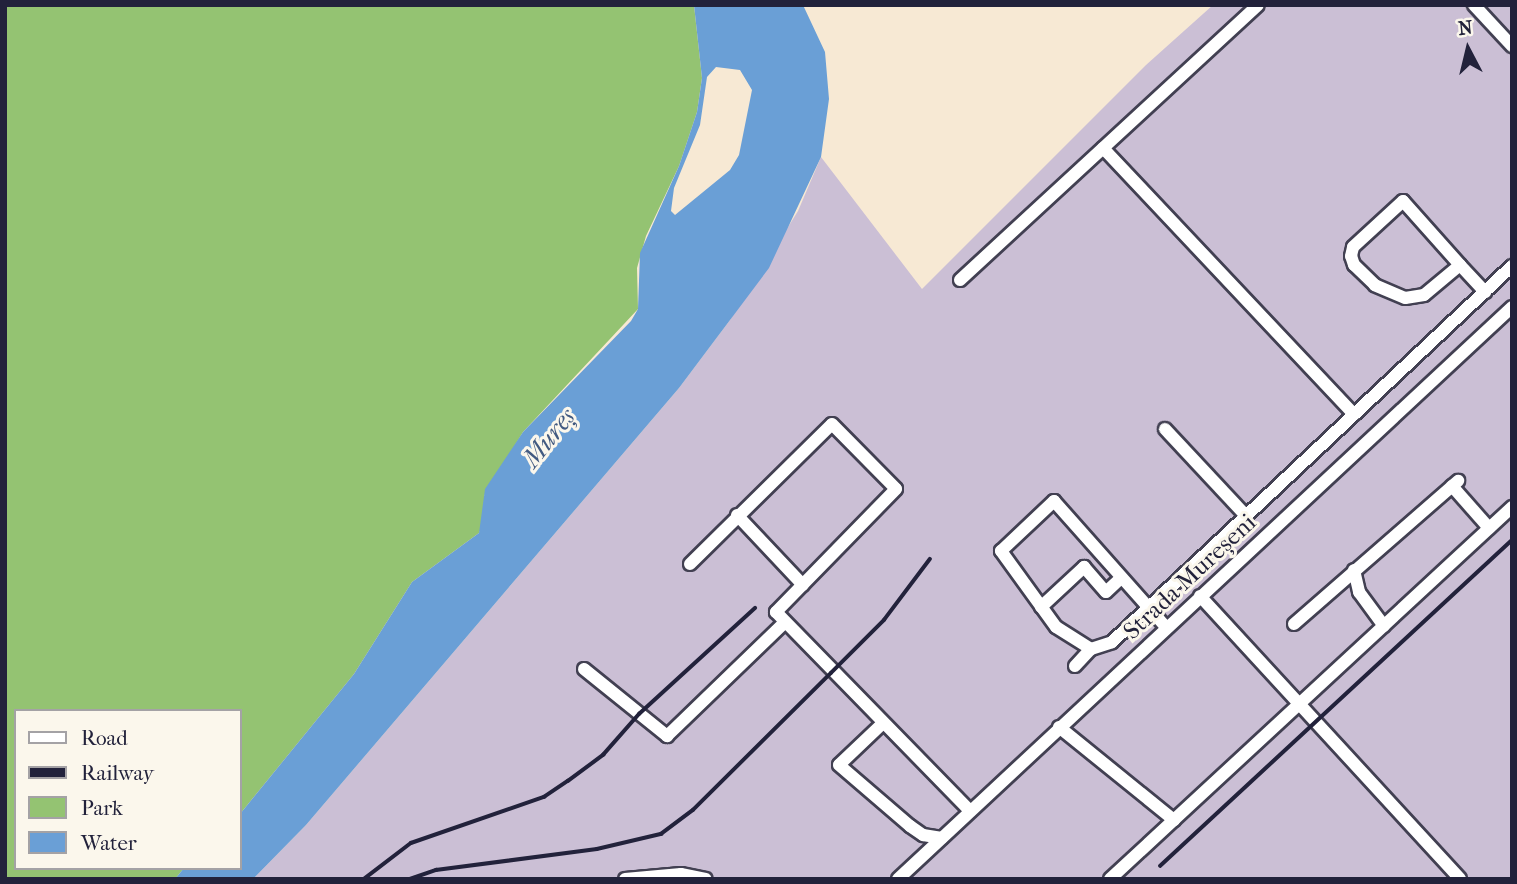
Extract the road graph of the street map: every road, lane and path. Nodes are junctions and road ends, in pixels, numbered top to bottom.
1 (1258, 5) edge
2 (1474, 5) edge
3 (1512, 46) edge
4 (1103, 148) junction
5 (1460, 265) junction
6 (1512, 266) edge
7 (960, 281) dead end
8 (1485, 292) junction
9 (1512, 307) edge
10 (1354, 414) junction
11 (1165, 429) dead end
12 (1512, 507) edge
13 (737, 515) junction
14 (1246, 516) junction
15 (1489, 528) junction
16 (690, 564) dead end
17 (1354, 570) junction
18 (1121, 578) junction
19 (803, 585) junction
20 (1200, 596) junction
21 (1041, 607) junction
22 (1147, 608) junction
23 (785, 622) junction
24 (1294, 624) dead end
25 (1384, 626) junction
26 (1166, 628) junction
27 (1091, 649) junction
28 (1075, 666) dead end
29 (584, 669) dead end
30 (1300, 704) junction
31 (882, 724) junction
32 (1059, 727) junction
33 (970, 811) junction
34 (1174, 820) junction
35 (942, 838) junction
36 (664, 877) edge
37 (625, 879) edge
38 (706, 879) edge
39 (898, 879) edge
40 (1110, 879) edge
41 (1460, 879) edge

1 - 4 street
2 - 3 street
4 - 7 street
4 - 10 street
5 - 5 street
5 - 8 street
6 - 8 street
8 - 10 street
9 - 20 street, Strada Mureșeni
10 - 14 street
11 - 14 street
12 - 15 street
13 - 16 street
13 - 19 street
13 - 19 street
14 - 22 street
15 - 17 street
15 - 25 street
17 - 24 street
17 - 25 street
18 - 21 street
18 - 21 street
18 - 22 street
19 - 23 street
20 - 26 street, Strada Mureșeni
20 - 30 street
21 - 27 street
22 - 26 street
22 - 27 street
23 - 29 street
23 - 31 street
25 - 30 street
26 - 32 street, Strada Mureșeni
27 - 28 street
30 - 34 street
30 - 41 street
31 - 33 street
31 - 35 street
32 - 33 street, Strada Mureșeni
32 - 34 street
33 - 35 street, Strada Mureșeni
34 - 40 street
35 - 39 street, Strada Mureșeni
36 - 37 street
36 - 38 street

